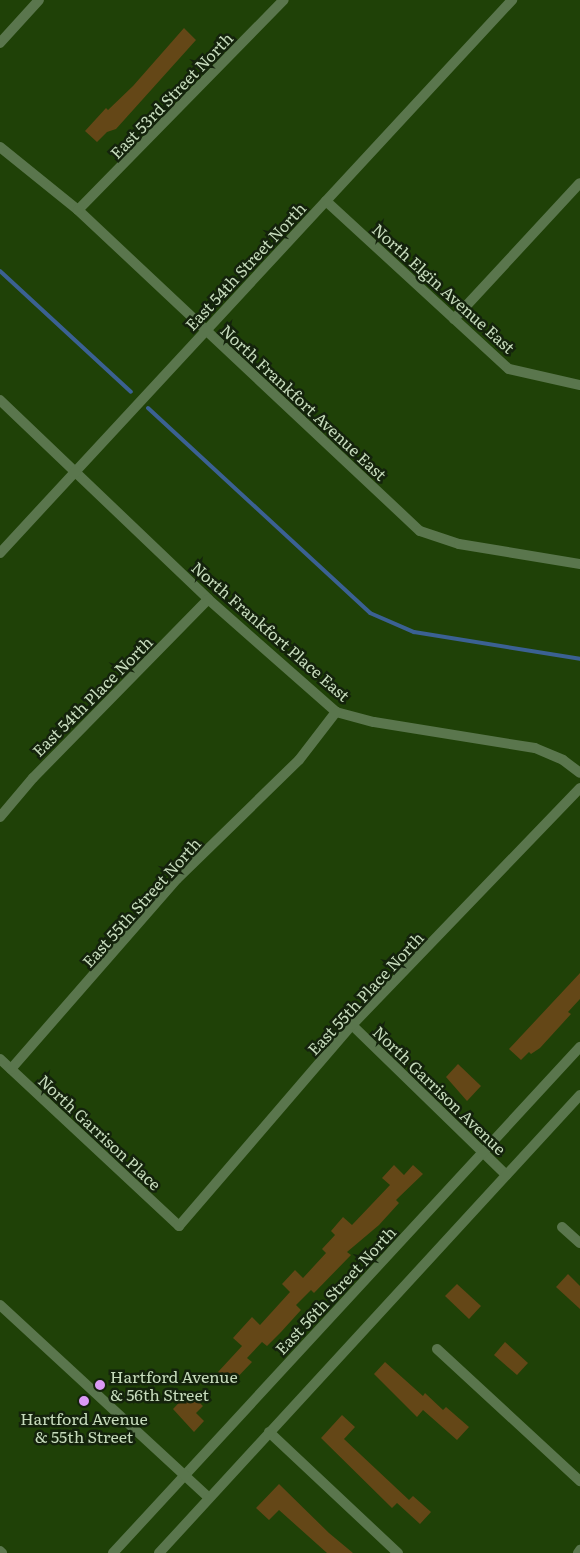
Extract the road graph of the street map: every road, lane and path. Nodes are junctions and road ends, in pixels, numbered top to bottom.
1 (39, 0) edge
2 (284, 0) edge
3 (512, 0) edge
4 (0, 43) edge
5 (0, 147) edge
6 (580, 183) edge
7 (326, 201) junction
8 (78, 210) junction
9 (454, 319) junction
10 (206, 331) junction
11 (580, 385) edge
12 (0, 400) edge
13 (76, 471) junction
14 (0, 553) edge
15 (580, 564) edge
16 (208, 599) junction
17 (336, 712) junction
18 (580, 773) edge
19 (580, 788) edge
20 (0, 817) edge
21 (352, 1025) junction
22 (580, 1047) edge
23 (0, 1059) edge
24 (11, 1069) junction
25 (580, 1095) edge
26 (482, 1153) junction
27 (506, 1175) junction
28 (180, 1226) joint
29 (562, 1227) dead end
30 (580, 1243) edge
31 (0, 1305) edge
32 (437, 1349) dead end
33 (269, 1432) junction
34 (184, 1476) junction
35 (580, 1481) edge
36 (209, 1498) junction
37 (113, 1553) edge
38 (159, 1553) edge
39 (398, 1553) edge

1 - 4 street
2 - 8 street, East 53rd Street North
3 - 7 street, East 54th Street North
5 - 8 street, North Frankfort Avenue East
6 - 9 street
7 - 9 street, North Elgin Avenue East
7 - 10 street, East 54th Street North
8 - 10 street, North Frankfort Avenue East
9 - 11 street, North Elgin Avenue East
10 - 13 street, East 54th Street North
10 - 15 street, North Frankfort Avenue East
12 - 13 street, North Frankfort Place East
13 - 14 street, East 54th Street North
13 - 16 street, North Frankfort Place East
16 - 17 street, North Frankfort Place East
16 - 20 street, East 54th Place North
17 - 18 street, North Frankfort Place East
17 - 24 street, East 55th Street North
19 - 21 street, East 55th Place North
21 - 26 street, North Garrison Avenue
21 - 28 street, East 55th Place North
22 - 26 street, East 56th Street North
23 - 24 street, North Garrison Place
24 - 28 street, North Garrison Place
25 - 27 street
26 - 27 street, North Garrison Avenue
26 - 34 street, East 56th Street North
27 - 33 street
29 - 30 street
31 - 34 street
32 - 35 street
33 - 36 street
33 - 39 street
34 - 36 street
34 - 37 street, East 56th Street North
36 - 38 street

